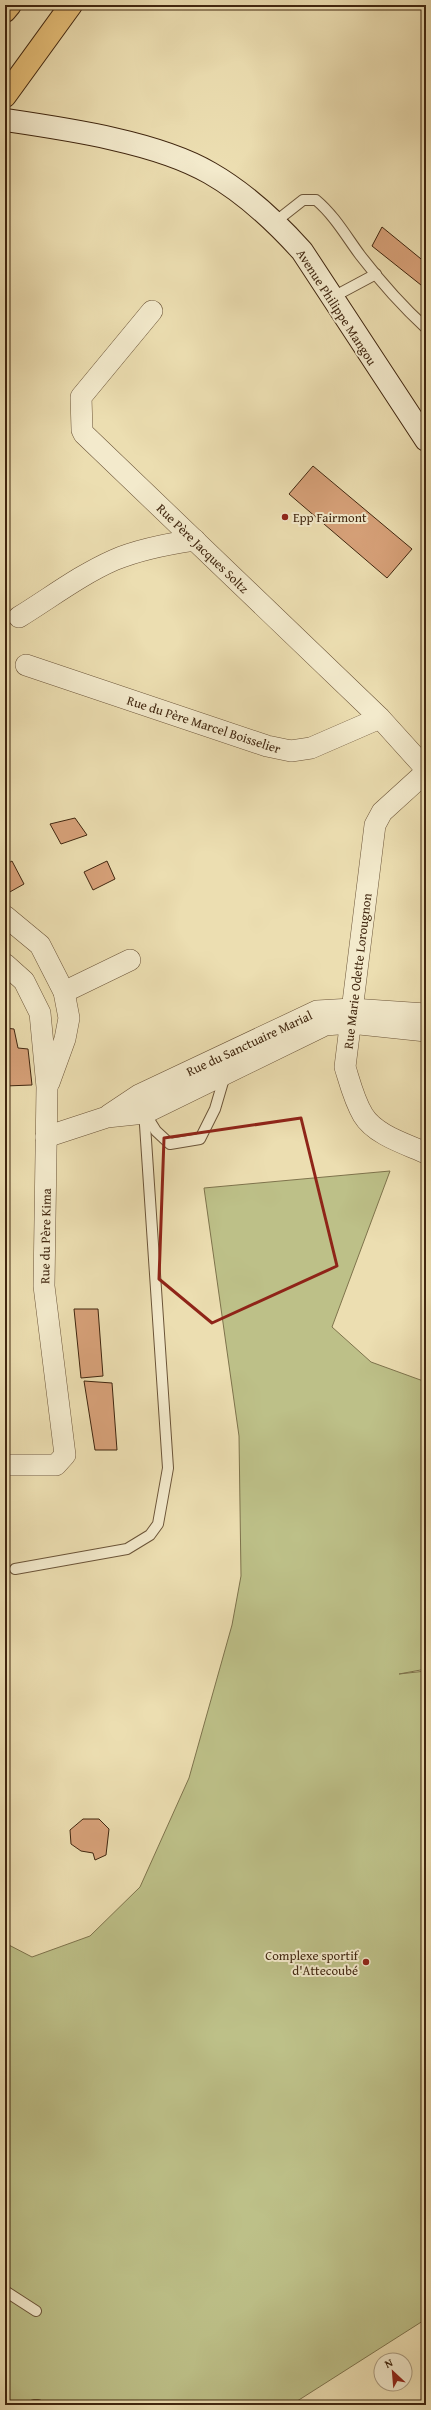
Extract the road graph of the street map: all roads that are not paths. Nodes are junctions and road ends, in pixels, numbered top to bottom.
1 (10, 5) edge
2 (72, 5) edge
3 (5, 11) edge
4 (5, 96) edge
5 (5, 120) edge
6 (275, 222) junction
7 (376, 274) junction
8 (333, 297) junction
9 (152, 311) dead end
10 (426, 328) edge
11 (426, 440) edge
12 (195, 540) junction
13 (19, 617) dead end
14 (26, 665) dead end
15 (380, 718) junction
16 (426, 768) edge
17 (426, 772) edge
18 (5, 916) edge
19 (130, 960) dead end
20 (5, 964) edge
21 (64, 992) junction
22 (426, 1014) edge
23 (351, 1016) junction
24 (426, 1031) edge
25 (225, 1074) junction
26 (47, 1087) junction
27 (142, 1104) junction
28 (46, 1137) junction
29 (426, 1153) edge
30 (5, 1465) edge
31 (15, 1568) dead end
32 (5, 2290) edge
33 (36, 2312) dead end
34 (34, 2405) edge
35 (38, 2405) edge

1 - 3 highway
2 - 4 highway
5 - 6 street, Avenue Philippe Mangou
6 - 7 lane
6 - 8 street, Avenue Philippe Mangou
7 - 8 lane
7 - 10 lane
8 - 11 street, Avenue Philippe Mangou
9 - 12 street, Rue Père Jacques Soltz
12 - 13 street
12 - 15 street, Rue Père Jacques Soltz
14 - 15 street, Rue du Père Marcel Boisselier
15 - 16 street, Rue Père Jacques Soltz
17 - 23 street, Rue Marie Odette Lorougnon
18 - 21 street
19 - 21 street
20 - 26 street, Rue du Père Kima
21 - 26 street
22 - 23 street, Rue du Sanctuaire Marial
23 - 24 street, Rue du Sanctuaire Marial
23 - 25 street, Rue du Sanctuaire Marial
23 - 27 street, Rue du Sanctuaire Marial
23 - 29 street, Rue Marie Odette Lorougnon
25 - 27 street, Rue du Sanctuaire Marial
25 - 27 lane
26 - 28 street, Rue du Père Kima
27 - 28 street, Rue du Sanctuaire Marial
27 - 31 lane
28 - 30 street, Rue du Père Kima
32 - 33 lane
34 - 35 lane

